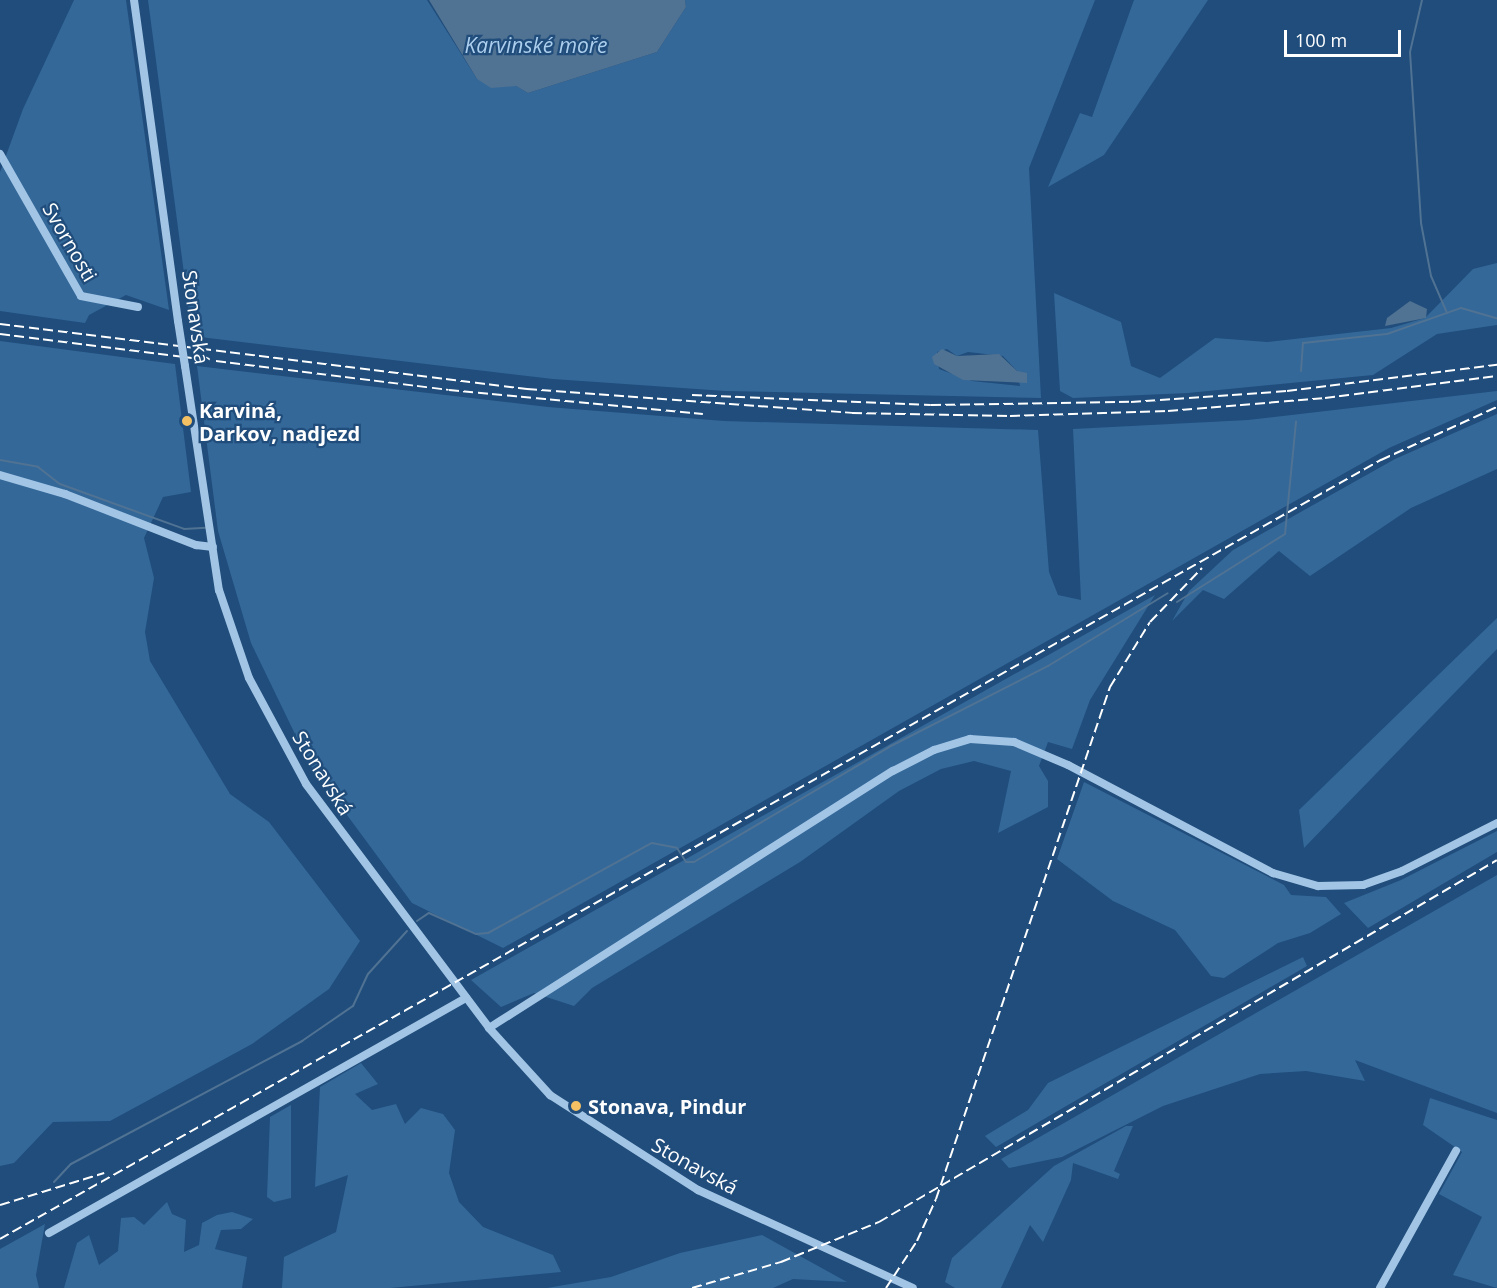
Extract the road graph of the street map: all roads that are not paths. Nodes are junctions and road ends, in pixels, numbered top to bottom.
1 (134, 0) edge
2 (0, 154) edge
3 (138, 307) dead end
4 (0, 475) edge
5 (213, 547) junction
6 (1497, 823) edge
7 (466, 998) junction
8 (489, 1028) junction
9 (1455, 1151) dead end
10 (49, 1233) dead end
11 (913, 1288) edge
12 (1380, 1288) edge

1 - 5 street, Stonavská, bridge
2 - 3 street, Svornosti
4 - 5 street
5 - 7 street, Stonavská
6 - 8 street
7 - 8 street, Stonavská
7 - 10 street
8 - 11 street, Stonavská
9 - 12 street

